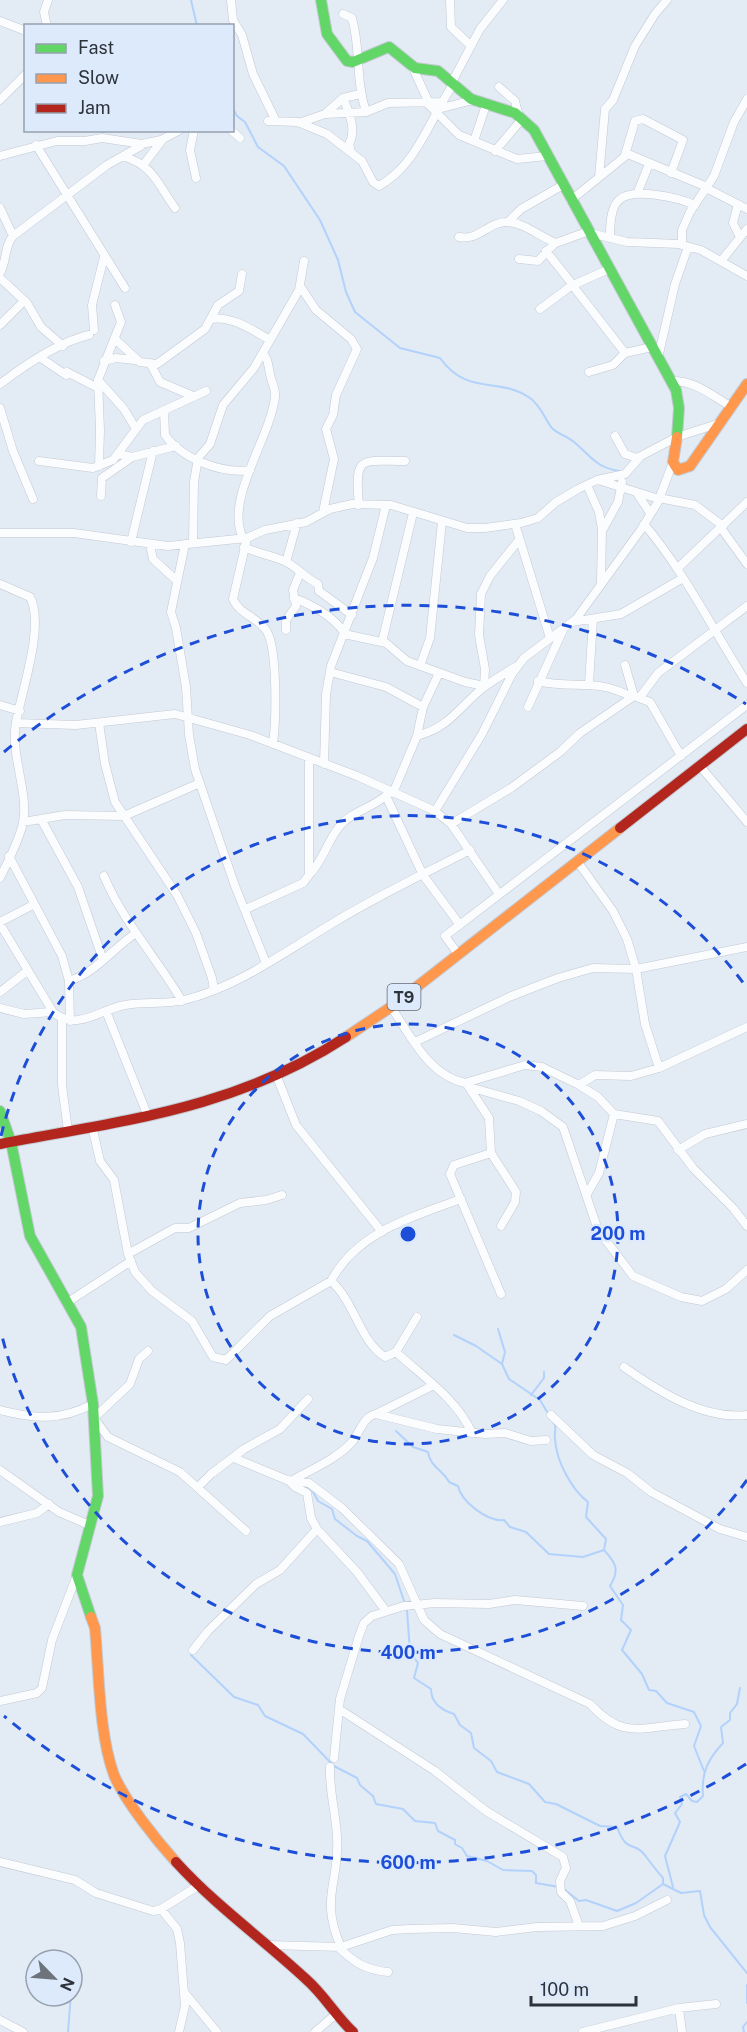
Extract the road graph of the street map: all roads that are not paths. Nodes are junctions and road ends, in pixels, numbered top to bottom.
1 (48, 0) edge
2 (231, 0) edge
3 (321, 0) edge
4 (450, 0) edge
5 (503, 0) edge
6 (667, 0) edge
7 (344, 14) dead end
8 (0, 21) edge
9 (47, 24) edge
10 (24, 30) edge
11 (471, 46) junction
12 (356, 60) junction
13 (411, 65) junction
14 (24, 76) edge
15 (453, 82) junction
16 (499, 87) dead end
17 (360, 94) junction
18 (343, 98) junction
19 (747, 99) edge
20 (0, 100) edge
21 (473, 100) junction
22 (428, 103) junction
23 (486, 105) junction
24 (438, 108) junction
25 (366, 112) junction
26 (350, 113) junction
27 (326, 114) junction
28 (520, 118) junction
29 (299, 123) junction
30 (176, 132) edge
31 (194, 132) edge
32 (233, 132) edge
33 (240, 138) dead end
34 (164, 139) junction
35 (474, 141) junction
36 (146, 143) junction
37 (36, 145) junction
38 (495, 151) junction
39 (351, 152) junction
40 (625, 155) junction
41 (0, 156) edge
42 (123, 156) junction
43 (548, 156) junction
44 (649, 164) junction
45 (144, 165) junction
46 (671, 173) junction
47 (599, 177) junction
48 (196, 178) dead end
49 (563, 185) junction
50 (707, 188) junction
51 (638, 194) junction
52 (68, 197) junction
53 (572, 200) junction
54 (738, 204) junction
55 (695, 205) junction
56 (0, 208) edge
57 (175, 208) dead end
58 (747, 209) edge
59 (508, 222) junction
60 (747, 229) edge
61 (590, 232) junction
62 (13, 236) junction
63 (459, 237) dead end
64 (740, 237) junction
65 (610, 238) junction
66 (555, 243) junction
67 (685, 246) junction
68 (546, 251) junction
69 (104, 257) junction
70 (519, 260) dead end
71 (304, 261) dead end
72 (721, 261) junction
73 (609, 268) junction
74 (0, 273) edge
75 (243, 274) dead end
76 (747, 276) edge
77 (0, 278) edge
78 (573, 285) junction
79 (300, 286) junction
80 (125, 288) dead end
81 (24, 301) junction
82 (115, 305) dead end
83 (540, 309) dead end
84 (211, 319) junction
85 (0, 325) edge
86 (115, 337) junction
87 (270, 340) junction
88 (63, 346) junction
89 (652, 347) junction
90 (263, 353) junction
91 (625, 353) junction
92 (40, 358) junction
93 (658, 358) junction
94 (137, 360) junction
95 (104, 361) junction
96 (151, 365) junction
97 (589, 372) dead end
98 (670, 381) junction
99 (0, 384) edge
100 (98, 384) junction
101 (747, 384) edge
102 (206, 391) dead end
103 (193, 396) junction
104 (732, 407) junction
105 (0, 408) edge
106 (164, 410) junction
107 (720, 423) junction
108 (136, 429) junction
109 (615, 436) dead end
110 (677, 437) junction
111 (176, 446) junction
112 (153, 452) junction
113 (118, 454) junction
114 (640, 457) junction
115 (132, 458) junction
116 (198, 460) junction
117 (39, 461) dead end
118 (405, 461) dead end
119 (673, 462) junction
120 (99, 466) junction
121 (250, 470) junction
122 (624, 474) junction
123 (597, 480) junction
124 (587, 485) junction
125 (621, 485) junction
126 (636, 492) junction
127 (101, 496) dead end
128 (33, 499) dead end
129 (659, 499) junction
130 (747, 502) edge
131 (359, 505) junction
132 (386, 505) junction
133 (323, 512) junction
134 (412, 513) junction
135 (650, 513) junction
136 (442, 522) junction
137 (297, 523) junction
138 (514, 524) junction
139 (644, 524) junction
140 (238, 525) junction
141 (722, 527) junction
142 (602, 531) junction
143 (0, 533) edge
144 (229, 541) junction
145 (245, 541) junction
146 (518, 541) junction
147 (131, 542) junction
148 (189, 544) junction
149 (150, 545) junction
150 (286, 562) junction
151 (747, 564) edge
152 (678, 568) junction
153 (300, 573) junction
154 (683, 578) junction
155 (176, 580) junction
156 (601, 583) junction
157 (0, 584) edge
158 (294, 598) junction
159 (747, 606) edge
160 (351, 615) junction
161 (593, 619) junction
162 (571, 622) junction
163 (563, 628) junction
164 (286, 630) dead end
165 (714, 632) junction
166 (344, 633) junction
167 (550, 638) junction
168 (382, 642) junction
169 (519, 665) junction
170 (625, 665) dead end
171 (420, 666) junction
172 (330, 672) junction
173 (438, 673) junction
174 (538, 681) junction
175 (747, 683) edge
176 (589, 684) junction
177 (484, 687) junction
178 (635, 697) junction
179 (0, 705) edge
180 (747, 705) edge
181 (423, 707) junction
182 (528, 707) dead end
183 (20, 711) junction
184 (187, 717) junction
185 (16, 723) junction
186 (99, 723) junction
187 (747, 729) edge
188 (417, 736) junction
189 (273, 744) junction
190 (681, 756) junction
191 (309, 758) junction
192 (324, 765) junction
193 (700, 766) junction
194 (200, 783) junction
195 (390, 794) junction
196 (435, 811) junction
197 (124, 816) junction
198 (41, 819) junction
199 (23, 822) junction
200 (747, 822) edge
201 (451, 824) junction
202 (470, 850) junction
203 (9, 856) junction
204 (577, 861) junction
205 (309, 875) junction
206 (423, 875) junction
207 (104, 876) dead end
208 (0, 878) edge
209 (499, 894) junction
210 (33, 905) junction
211 (246, 909) junction
212 (0, 923) edge
213 (460, 924) junction
214 (136, 933) junction
215 (747, 947) edge
216 (458, 954) junction
217 (103, 960) junction
218 (266, 963) junction
219 (636, 969) junction
220 (27, 971) junction
221 (69, 981) junction
222 (214, 990) junction
223 (0, 992) edge
224 (182, 1001) junction
225 (391, 1007) junction
226 (0, 1008) edge
227 (106, 1011) junction
228 (53, 1012) junction
229 (66, 1021) junction
230 (747, 1027) edge
231 (415, 1042) junction
232 (659, 1068) junction
233 (277, 1077) junction
234 (579, 1084) junction
235 (467, 1085) junction
236 (0, 1111) edge
237 (147, 1114) junction
238 (614, 1114) junction
239 (747, 1124) edge
240 (92, 1126) junction
241 (68, 1131) junction
242 (6, 1143) edge
243 (678, 1150) junction
244 (491, 1153) junction
245 (587, 1194) junction
246 (282, 1195) dead end
247 (461, 1199) junction
248 (501, 1226) dead end
249 (747, 1226) edge
250 (382, 1232) junction
251 (130, 1258) junction
252 (747, 1270) edge
253 (331, 1281) junction
254 (501, 1294) dead end
255 (68, 1302) junction
256 (417, 1317) dead end
257 (148, 1351) dead end
258 (396, 1352) junction
259 (624, 1367) dead end
260 (432, 1386) junction
261 (308, 1399) dead end
262 (93, 1404) junction
263 (0, 1410) edge
264 (376, 1414) junction
265 (551, 1415) dead end
266 (747, 1415) edge
267 (94, 1418) junction
268 (472, 1433) junction
269 (546, 1440) dead end
270 (234, 1458) junction
271 (0, 1470) edge
272 (289, 1480) junction
273 (198, 1487) junction
274 (49, 1504) junction
275 (0, 1522) edge
276 (89, 1525) junction
277 (317, 1529) junction
278 (246, 1532) dead end
279 (747, 1537) edge
280 (77, 1575) junction
281 (418, 1605) junction
282 (583, 1606) dead end
283 (386, 1611) junction
284 (193, 1650) dead end
285 (0, 1701) edge
286 (339, 1709) junction
287 (685, 1724) dead end
288 (334, 1758) dead end
289 (330, 1767) dead end
290 (0, 1862) edge
291 (198, 1886) junction
292 (667, 1900) dead end
293 (161, 1909) junction
294 (579, 1926) junction
295 (268, 1945) junction
296 (340, 1947) junction
297 (388, 1972) dead end
298 (184, 1992) junction
299 (717, 2004) dead end
300 (679, 2008) junction
301 (335, 2015) junction
302 (0, 2020) edge
303 (22, 2032) edge
304 (179, 2032) edge
305 (218, 2032) edge
306 (315, 2032) edge
307 (353, 2032) edge
308 (583, 2032) edge
309 (682, 2032) edge

1 - 9 street
2 - 29 street
3 - 12 main road
4 - 11 street
5 - 11 street
6 - 47 street
7 - 12 street
8 - 10 street
11 - 15 street
12 - 13 main road
12 - 17 street
13 - 15 main road
13 - 22 street
14 - 20 street
15 - 21 main road
15 - 24 street
16 - 28 street
17 - 18 street
17 - 25 street
18 - 26 street
18 - 27 street
19 - 50 street
21 - 23 main road
21 - 24 street
22 - 24 street
22 - 24 street
22 - 25 street
23 - 28 main road
23 - 35 street
24 - 35 street
24 - 39 street
25 - 26 street
26 - 27 street
26 - 39 street
27 - 29 street
28 - 38 street
28 - 43 main road
29 - 39 street
30 - 34 street
31 - 48 street
32 - 33 street
34 - 36 street
34 - 45 street
35 - 38 street
36 - 37 street
36 - 42 street
37 - 41 street
37 - 52 street
38 - 43 street
40 - 44 street
40 - 46 street
40 - 47 street
42 - 45 street
42 - 52 street
43 - 49 main road
44 - 46 street
44 - 51 street
45 - 57 street
46 - 50 street
47 - 53 street
49 - 53 main road
49 - 59 street
50 - 54 street
50 - 55 street
51 - 55 street
51 - 65 street
52 - 62 street
52 - 69 street
53 - 61 main road
54 - 58 street
54 - 64 street
55 - 67 street
56 - 62 street
59 - 63 street
59 - 66 street
60 - 64 street
61 - 65 street
61 - 66 street
61 - 73 main road
62 - 74 street
64 - 72 street
65 - 67 street
66 - 68 street
67 - 72 street
67 - 93 street
68 - 70 street
68 - 78 street
69 - 80 street
69 - 88 street
71 - 79 street
72 - 76 street
73 - 78 street
73 - 89 main road
75 - 84 street
77 - 81 street
78 - 83 street
78 - 91 street
79 - 87 street
79 - 133 street
81 - 85 street
81 - 88 street
82 - 86 street
84 - 87 street
84 - 96 street
86 - 94 street
86 - 95 street
87 - 90 street
88 - 92 street
89 - 91 street
89 - 93 main road
90 - 116 street
90 - 121 street
91 - 97 street
92 - 99 street
92 - 100 street
93 - 98 main road
94 - 95 street
94 - 96 street
95 - 100 street
96 - 103 street
98 - 104 street
98 - 110 main road
100 - 108 street
100 - 120 street
101 - 104 main road
102 - 103 street
103 - 106 street
104 - 107 main road
105 - 128 street
106 - 108 street
106 - 111 street
107 - 110 street
107 - 119 main road
108 - 113 street
109 - 114 street
110 - 114 street
110 - 119 main road
111 - 112 street
111 - 116 street
112 - 115 street
112 - 147 street
113 - 115 street
113 - 120 street
114 - 122 street
115 - 127 street
116 - 121 street
116 - 148 street
117 - 120 street
118 - 131 street
119 - 129 street
121 - 140 street
122 - 123 street
122 - 125 street
123 - 124 street
123 - 125 street
124 - 138 street
124 - 142 street
125 - 126 street
125 - 142 street
126 - 129 street
126 - 135 street
129 - 135 street
129 - 141 street
130 - 141 street
131 - 132 street
131 - 133 street
132 - 134 street
132 - 160 street
133 - 137 street
134 - 136 street
134 - 168 street
135 - 139 street
136 - 138 street
136 - 171 street
137 - 145 street
137 - 150 street
138 - 146 street
139 - 152 street
139 - 156 street
140 - 144 street
140 - 145 street
141 - 151 street
141 - 152 street
142 - 156 street
143 - 147 street
144 - 145 street
144 - 148 street
145 - 150 street
145 - 189 street
146 - 167 street
146 - 177 street
147 - 149 street
148 - 149 street
148 - 155 street
149 - 155 street
150 - 153 street
152 - 154 street
153 - 158 street
153 - 160 street
154 - 161 street
154 - 165 street
155 - 184 street
156 - 162 street
157 - 183 street
158 - 164 street
158 - 166 street
159 - 165 street
160 - 166 street
161 - 162 street
161 - 176 street
162 - 163 street
163 - 167 street
163 - 174 street
165 - 175 street
165 - 178 street
166 - 168 street
166 - 172 street
167 - 169 street
168 - 171 street
169 - 177 street
169 - 196 street
170 - 178 street
171 - 173 street
172 - 181 street
172 - 192 street
173 - 177 street
173 - 181 street
174 - 176 street
174 - 182 street
176 - 178 street
177 - 188 street
178 - 190 street
178 - 201 street
179 - 183 street
180 - 190 street
181 - 188 street
183 - 185 street
184 - 186 street
184 - 189 street
184 - 194 street
185 - 186 street
185 - 199 street
186 - 197 street
187 - 193 main road, T9
188 - 195 street
189 - 191 street
190 - 209 street
191 - 192 street
191 - 205 street
192 - 195 street
193 - 200 street
193 - 204 main road, T9
194 - 197 street
194 - 211 street
195 - 196 street
195 - 205 street
195 - 206 street
196 - 201 street
197 - 198 street
197 - 222 street
198 - 199 street
198 - 217 street
199 - 203 street
201 - 202 street
202 - 206 street
202 - 209 street
203 - 208 street
203 - 210 street
204 - 216 main road, T9
204 - 219 street
205 - 211 street
206 - 213 street
206 - 218 street
207 - 214 street
209 - 213 street
210 - 212 street
210 - 221 street
211 - 218 street
212 - 220 street
213 - 216 street
214 - 217 street
214 - 224 street
215 - 219 street
216 - 225 main road, T9
217 - 221 street
218 - 222 street
219 - 231 street
219 - 232 street
220 - 223 street
220 - 228 street
221 - 229 street
222 - 224 street
224 - 227 street
225 - 231 street
225 - 233 main road, T9
226 - 228 street
227 - 229 street
227 - 237 street
228 - 229 street
229 - 241 street
230 - 232 street
231 - 235 street
232 - 234 street
233 - 237 main road, T9
233 - 250 street
234 - 235 street
234 - 238 street
235 - 244 street
235 - 245 street
236 - 242 main road
237 - 240 main road, T9
238 - 243 street
238 - 245 street
239 - 243 street
240 - 241 main road, T9
240 - 251 street
241 - 242 main road, T9
242 - 255 main road
243 - 249 street
244 - 247 street
244 - 248 street
245 - 252 street
246 - 251 street
247 - 250 street
247 - 254 street
250 - 253 street
251 - 253 street
251 - 255 street
253 - 258 street
255 - 262 main road
256 - 258 street
257 - 267 street
258 - 260 street
259 - 266 street
260 - 264 street
260 - 268 street
261 - 270 street
262 - 263 street
262 - 267 main road
264 - 268 street
264 - 272 street
265 - 279 street
267 - 273 street
267 - 276 main road
268 - 269 street
270 - 272 street
270 - 273 street
271 - 274 street
272 - 277 street
272 - 281 street
273 - 278 street
274 - 275 street
274 - 276 street
276 - 280 main road
277 - 283 street
277 - 284 street
280 - 285 street
280 - 291 main road
281 - 282 street
281 - 283 street
281 - 287 street
283 - 286 street
286 - 288 street
286 - 294 street
289 - 296 street
290 - 293 street
291 - 293 street
291 - 295 main road
292 - 294 street
293 - 298 street
294 - 296 street
295 - 296 street
295 - 301 main road
296 - 297 street
298 - 304 street
298 - 305 street
299 - 300 street
300 - 308 street
300 - 309 street
301 - 306 street
301 - 307 main road
302 - 303 street

